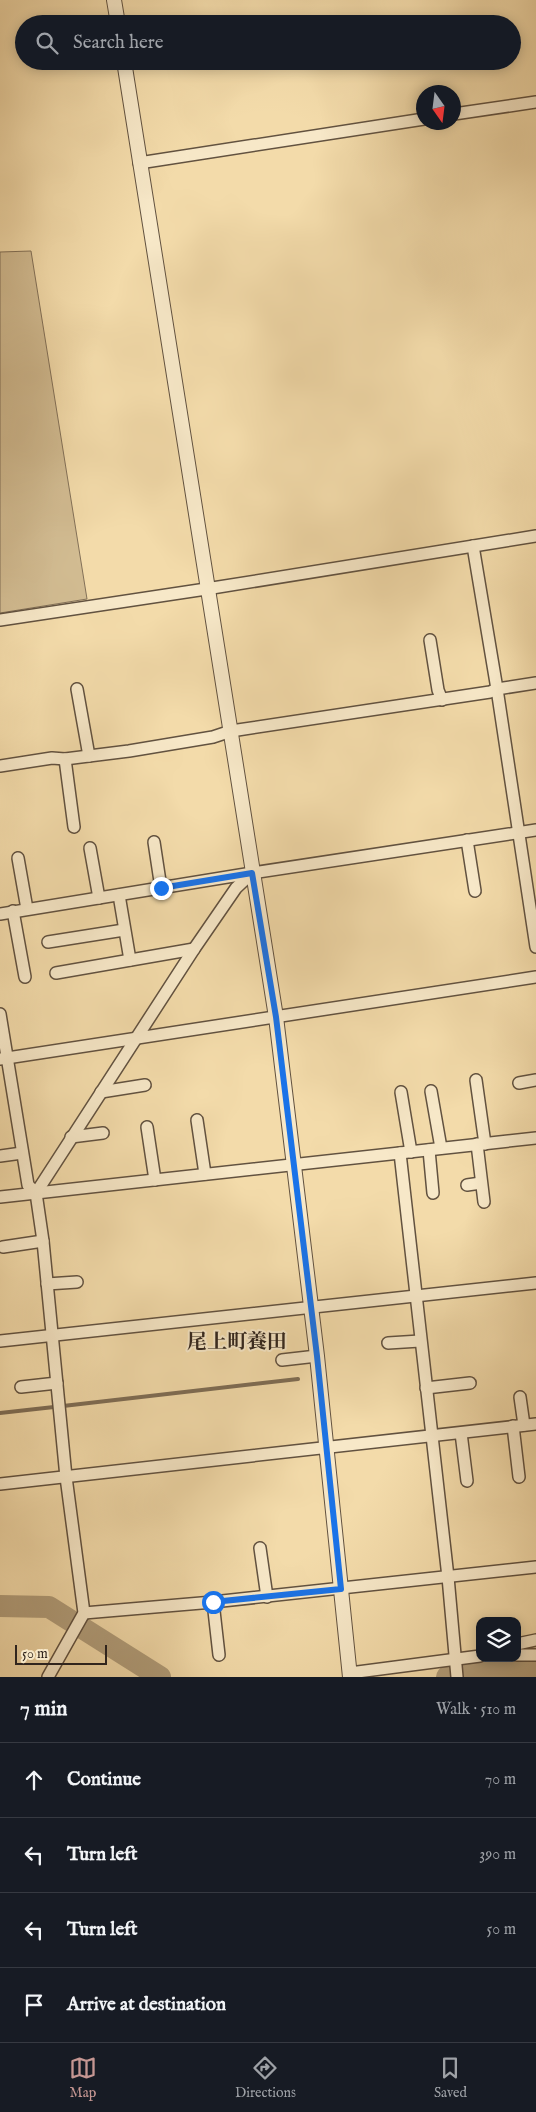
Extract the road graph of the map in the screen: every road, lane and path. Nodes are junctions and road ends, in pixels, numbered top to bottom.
1 (114, 0) edge
2 (116, 15) edge
3 (125, 70) edge
4 (536, 102) edge
5 (461, 113) edge
6 (416, 120) edge
7 (139, 163) junction
8 (536, 536) edge
9 (473, 546) junction
10 (206, 589) junction
11 (0, 620) edge
12 (430, 640) dead end
13 (536, 683) edge
14 (77, 689) dead end
15 (497, 689) junction
16 (442, 700) junction
17 (231, 731) junction
18 (89, 756) junction
19 (65, 759) junction
20 (0, 766) edge
21 (74, 827) dead end
22 (536, 830) edge
23 (518, 833) junction
24 (467, 840) junction
25 (154, 842) dead end
26 (90, 848) dead end
27 (18, 858) dead end
28 (252, 873) junction
29 (531, 884) edge
30 (161, 888) junction
31 (475, 891) dead end
32 (118, 895) junction
33 (99, 898) junction
34 (26, 909) junction
35 (13, 911) junction
36 (0, 914) edge
37 (535, 929) edge
38 (124, 930) junction
39 (48, 942) dead end
40 (536, 947) edge
41 (194, 949) junction
42 (130, 960) junction
43 (56, 973) dead end
44 (25, 977) dead end
45 (536, 977) edge
46 (0, 1014) edge
47 (276, 1017) junction
48 (136, 1040) junction
49 (4, 1059) edge
50 (476, 1080) dead end
51 (536, 1080) edge
52 (519, 1083) dead end
53 (145, 1085) dead end
54 (430, 1091) dead end
55 (101, 1092) junction
56 (402, 1092) dead end
57 (197, 1120) dead end
58 (147, 1127) dead end
59 (103, 1133) dead end
60 (71, 1137) junction
61 (536, 1138) edge
62 (481, 1144) junction
63 (441, 1148) junction
64 (429, 1150) junction
65 (406, 1152) junction
66 (22, 1153) junction
67 (0, 1156) edge
68 (294, 1164) junction
69 (205, 1174) junction
70 (155, 1180) junction
71 (482, 1183) junction
72 (467, 1185) dead end
73 (36, 1193) junction
74 (433, 1193) dead end
75 (0, 1197) edge
76 (484, 1202) dead end
77 (43, 1241) junction
78 (3, 1247) dead end
79 (77, 1282) dead end
80 (536, 1283) edge
81 (47, 1284) junction
82 (416, 1295) junction
83 (311, 1308) junction
84 (52, 1334) junction
85 (0, 1341) edge
86 (420, 1341) junction
87 (388, 1343) dead end
88 (317, 1356) junction
89 (282, 1360) dead end
90 (57, 1383) junction
91 (470, 1383) dead end
92 (21, 1387) dead end
93 (426, 1388) junction
94 (520, 1397) dead end
95 (536, 1424) edge
96 (518, 1426) junction
97 (461, 1433) junction
98 (431, 1436) junction
99 (326, 1448) junction
100 (66, 1477) junction
101 (519, 1477) dead end
102 (467, 1481) dead end
103 (0, 1484) edge
104 (260, 1548) dead end
105 (536, 1567) edge
106 (448, 1577) junction
107 (341, 1589) junction
108 (267, 1597) junction
109 (213, 1602) junction
110 (84, 1614) junction
111 (536, 1640) edge
112 (521, 1643) edge
113 (219, 1655) dead end
114 (521, 1655) edge
115 (536, 1655) edge
116 (476, 1658) edge
117 (457, 1669) edge
118 (350, 1675) edge
119 (48, 1677) edge

1 - 2 street
3 - 7 street
4 - 5 street
6 - 7 street
7 - 10 street
8 - 9 street
9 - 10 street
9 - 15 street
10 - 11 street
10 - 17 street
12 - 16 street
13 - 15 street
14 - 18 street
15 - 16 street
15 - 23 street
16 - 17 street
17 - 18 street
17 - 28 street
18 - 19 street
19 - 20 street
19 - 21 street
22 - 23 street
23 - 24 street
23 - 29 street
24 - 28 street
24 - 31 street
25 - 30 street
26 - 33 street
27 - 34 street
28 - 30 street
28 - 41 street
28 - 47 street
29 - 37 street
30 - 32 street
32 - 33 street
32 - 38 street
33 - 34 street
34 - 35 street
35 - 36 street
35 - 44 street
37 - 40 street
38 - 39 street
38 - 42 street
41 - 42 street
41 - 48 street
42 - 43 street
45 - 47 street
46 - 49 street
47 - 48 street
47 - 68 street
48 - 49 street
48 - 55 street
49 - 66 street
50 - 62 street
51 - 52 street
53 - 55 street
54 - 63 street
55 - 60 street
56 - 65 street
57 - 69 street
58 - 70 street
59 - 60 street
60 - 73 street
61 - 62 street
62 - 63 street
62 - 71 street
63 - 64 street
64 - 65 street
64 - 74 street
65 - 68 street
65 - 82 street
66 - 67 street
66 - 73 street
68 - 69 street
68 - 83 street
69 - 70 street
70 - 73 street
71 - 72 street
71 - 76 street
73 - 75 street
73 - 77 street
77 - 78 street
77 - 81 street
79 - 81 street
80 - 82 street
81 - 84 street
82 - 83 street
82 - 86 street
83 - 84 street
83 - 88 street
84 - 85 street
84 - 90 street
86 - 87 street
86 - 93 street
88 - 89 street
88 - 99 street
90 - 92 street
90 - 100 street
91 - 93 street
93 - 98 street
94 - 96 street
95 - 96 street
96 - 97 street
96 - 101 street
97 - 98 street
97 - 102 street
98 - 99 street
98 - 106 street
99 - 100 street
99 - 107 street
100 - 103 street
100 - 110 street
104 - 108 street
105 - 106 street
106 - 107 street
106 - 117 street
107 - 108 street
107 - 118 street
108 - 109 street
109 - 110 street
109 - 113 street
110 - 119 street
111 - 112 street
114 - 115 street
116 - 117 street
117 - 118 street

